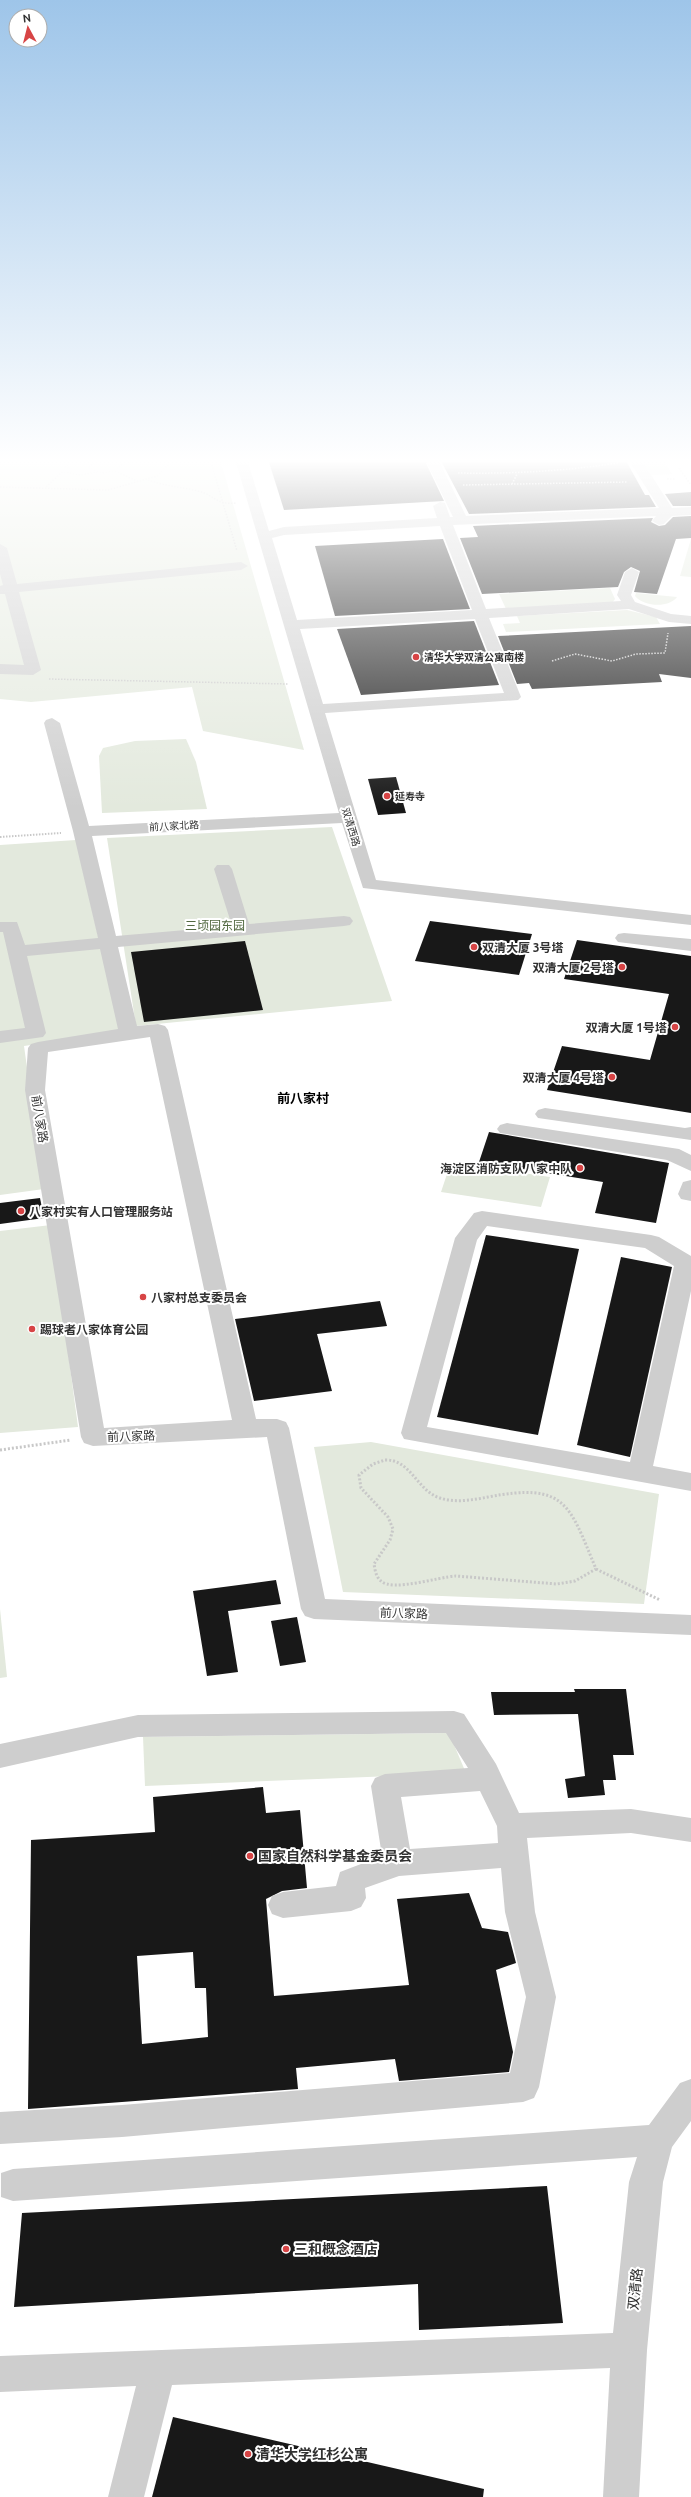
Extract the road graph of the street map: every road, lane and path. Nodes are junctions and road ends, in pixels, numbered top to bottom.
1 (4, 576) edge
2 (144, 576) edge
3 (277, 576) edge
4 (466, 576) edge
5 (631, 576) edge
6 (6, 589) edge
7 (630, 605) junction
8 (481, 615) junction
9 (669, 618) junction
10 (691, 620) edge
11 (292, 625) junction
12 (552, 661) dead end
13 (0, 669) edge
14 (33, 670) junction
15 (292, 684) dead end
16 (318, 709) junction
17 (52, 723) dead end
18 (348, 818) junction
19 (82, 831) junction
20 (0, 837) edge
21 (223, 869) dead end
22 (691, 920) edge
23 (344, 921) dead end
24 (0, 927) edge
25 (242, 930) junction
26 (624, 938) dead end
27 (108, 942) junction
28 (691, 945) edge
29 (17, 951) junction
30 (129, 1033) junction
31 (0, 1037) edge
32 (545, 1114) dead end
33 (507, 1129) dead end
34 (691, 1134) edge
35 (691, 1164) edge
36 (691, 1187) edge
37 (691, 1194) edge
38 (246, 1427) junction
39 (93, 1437) junction
40 (0, 1450) edge
41 (640, 1471) junction
42 (691, 1482) edge
43 (596, 1569) junction
44 (663, 1602) dead end
45 (691, 1625) edge
46 (0, 1756) edge
47 (489, 1778) junction
48 (691, 1830) edge
49 (513, 1840) junction
50 (398, 1863) junction
51 (283, 1905) dead end
52 (691, 2094) edge
53 (0, 2128) edge
54 (658, 2140) junction
55 (13, 2185) dead end
56 (629, 2350) junction
57 (158, 2369) junction
58 (0, 2374) edge
59 (126, 2497) edge
60 (621, 2497) edge

1 - 6 street
2 - 6 street
3 - 11 street, 双清西路
4 - 8 street
5 - 7 street
6 - 14 street
7 - 8 street
7 - 9 street
8 - 11 street
8 - 16 street
9 - 10 street
9 - 12 path
11 - 16 street, 双清西路
13 - 14 street
14 - 15 path
16 - 18 street, 双清西路
17 - 19 street
18 - 19 street, 前八家北路
18 - 22 street, 双清西路
19 - 20 path
19 - 27 street
21 - 25 street
23 - 25 street
24 - 29 street
25 - 27 street
26 - 28 street
27 - 29 street
27 - 30 street
29 - 31 street
30 - 38 street
30 - 39 street, 前八家路
32 - 34 street
33 - 35 street
36 - 37 street
38 - 39 street, 前八家路
38 - 45 street, 前八家路
39 - 40 path
41 - 41 street
41 - 42 street
43 - 43 path
43 - 44 path
46 - 47 street
47 - 49 street
47 - 50 street
48 - 49 street
49 - 50 street
49 - 53 street
50 - 51 street
52 - 54 street, 双清路
54 - 55 street
54 - 56 street, 双清路
56 - 57 street
56 - 60 street, 双清路
57 - 58 street
57 - 59 street

